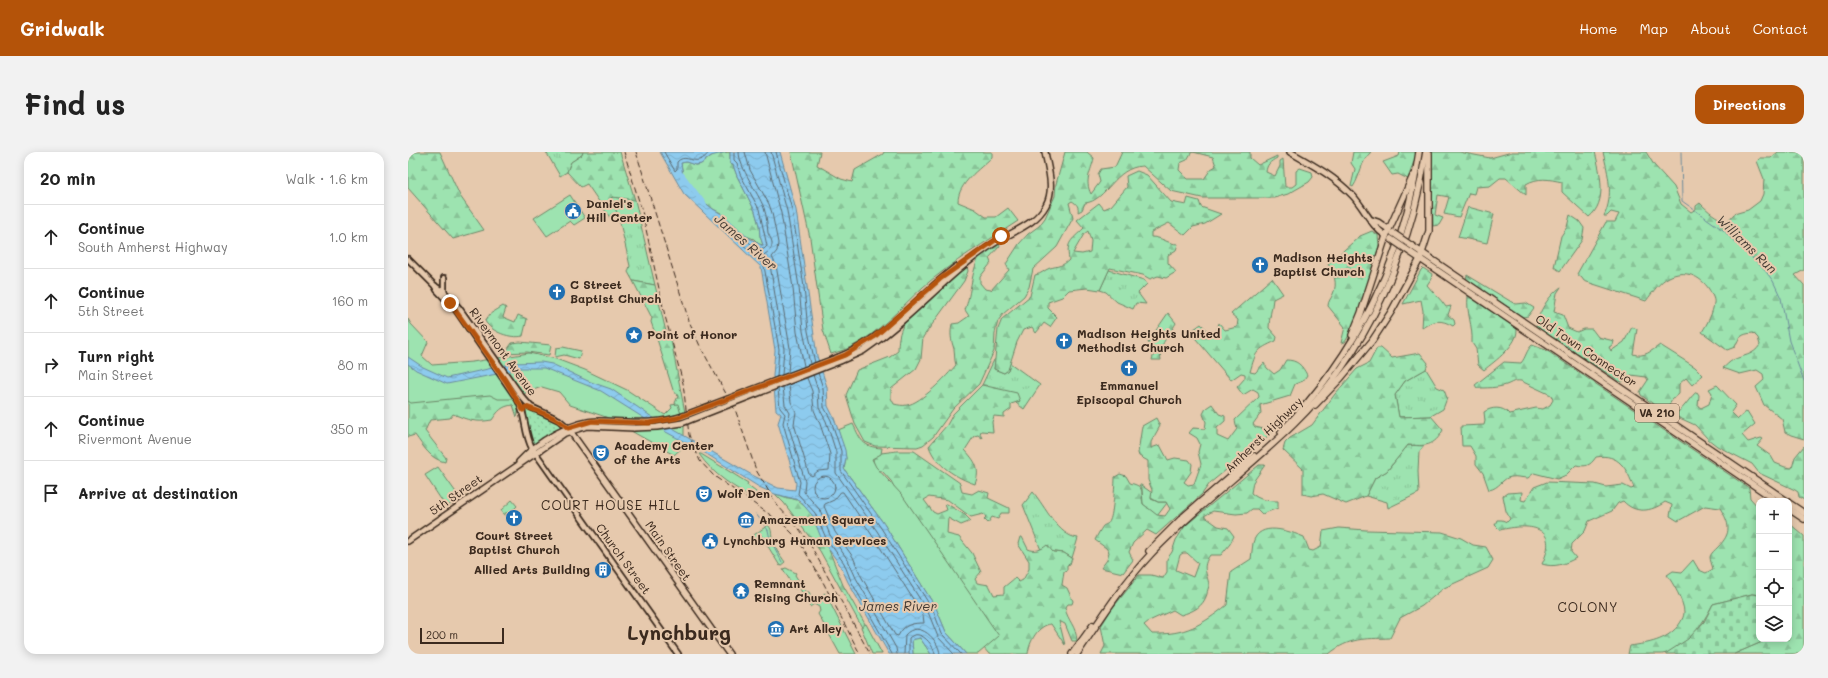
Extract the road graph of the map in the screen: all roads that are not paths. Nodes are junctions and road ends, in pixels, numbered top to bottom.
1 (1044, 152) edge
2 (1290, 152) edge
3 (1419, 152) edge
4 (1428, 152) edge
5 (1372, 220) junction
6 (1391, 231) junction
7 (1388, 238) junction
8 (1423, 253) junction
9 (408, 259) edge
10 (1420, 259) junction
11 (444, 278) dead end
12 (435, 286) junction
13 (445, 292) junction
14 (451, 302) junction
15 (1320, 388) junction
16 (520, 398) junction
17 (523, 410) junction
18 (540, 411) junction
19 (1296, 422) junction
20 (569, 430) junction
21 (535, 451) junction
22 (1773, 498) edge
23 (1782, 498) edge
24 (1792, 505) edge
25 (1792, 511) edge
26 (1804, 513) edge
27 (1804, 519) edge
28 (408, 541) edge
29 (678, 654) edge
30 (729, 654) edge
31 (1072, 654) edge
32 (1078, 654) edge

1 - 20 main road, 5th Street, bridge
2 - 5 main road, Old Town Connector / VA 210
3 - 6 highway
3 - 15 highway, Amherst Highway
4 - 8 highway
4 - 19 highway, Amherst Highway
5 - 6 main road, Old Town Connector / VA 210
5 - 7 main road, Old Town Connector / VA 210
6 - 7 highway
6 - 8 highway, Old Town Connector / VA 210, bridge
7 - 10 highway, Old Town Connector / VA 210, bridge
7 - 15 highway
8 - 10 highway
8 - 23 highway, Old Town Connector / VA 210
9 - 12 main road, Rivermont Avenue
10 - 19 highway
10 - 22 highway, Old Town Connector / VA 210
11 - 13 main road
12 - 13 main road, Rivermont Avenue
12 - 14 main road, Rivermont Avenue
13 - 14 main road, Rivermont Avenue
14 - 16 main road, Rivermont Avenue
15 - 31 highway, Amherst Highway
16 - 17 main road, Rivermont Avenue
16 - 18 main road, Rivermont Avenue
17 - 18 main road
17 - 21 main road, Church Street
18 - 20 main road, Main Street
19 - 32 highway, Amherst Highway
20 - 21 main road, 5th Street
20 - 30 main road, Main Street
21 - 28 main road, 5th Street
21 - 29 main road, Church Street
24 - 26 highway, Old Town Connector / VA 210
25 - 27 highway

